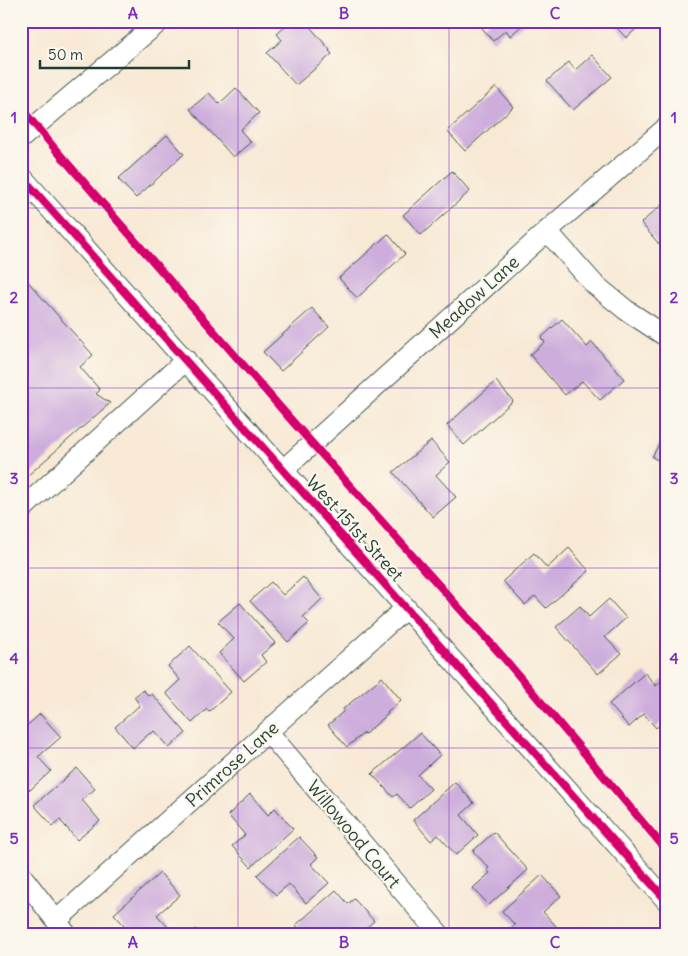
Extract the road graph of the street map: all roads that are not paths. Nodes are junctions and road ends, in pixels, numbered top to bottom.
1 (160, 21) edge
2 (667, 127) edge
3 (21, 138) edge
4 (21, 176) edge
5 (547, 231) junction
6 (667, 337) edge
7 (186, 360) junction
8 (283, 470) junction
9 (22, 507) edge
10 (406, 608) junction
11 (268, 732) junction
12 (21, 875) edge
13 (667, 901) edge
14 (62, 927) edge
15 (440, 935) edge

1 - 3 street
2 - 5 street, Meadow Lane
4 - 7 street, West 151st Street
5 - 6 street
5 - 8 street, Meadow Lane
7 - 8 street, West 151st Street
7 - 9 street
8 - 10 street, West 151st Street
10 - 11 street, Primrose Lane
10 - 13 street, West 151st Street
11 - 14 street, Primrose Lane
11 - 15 street, Willowood Court
12 - 14 street

